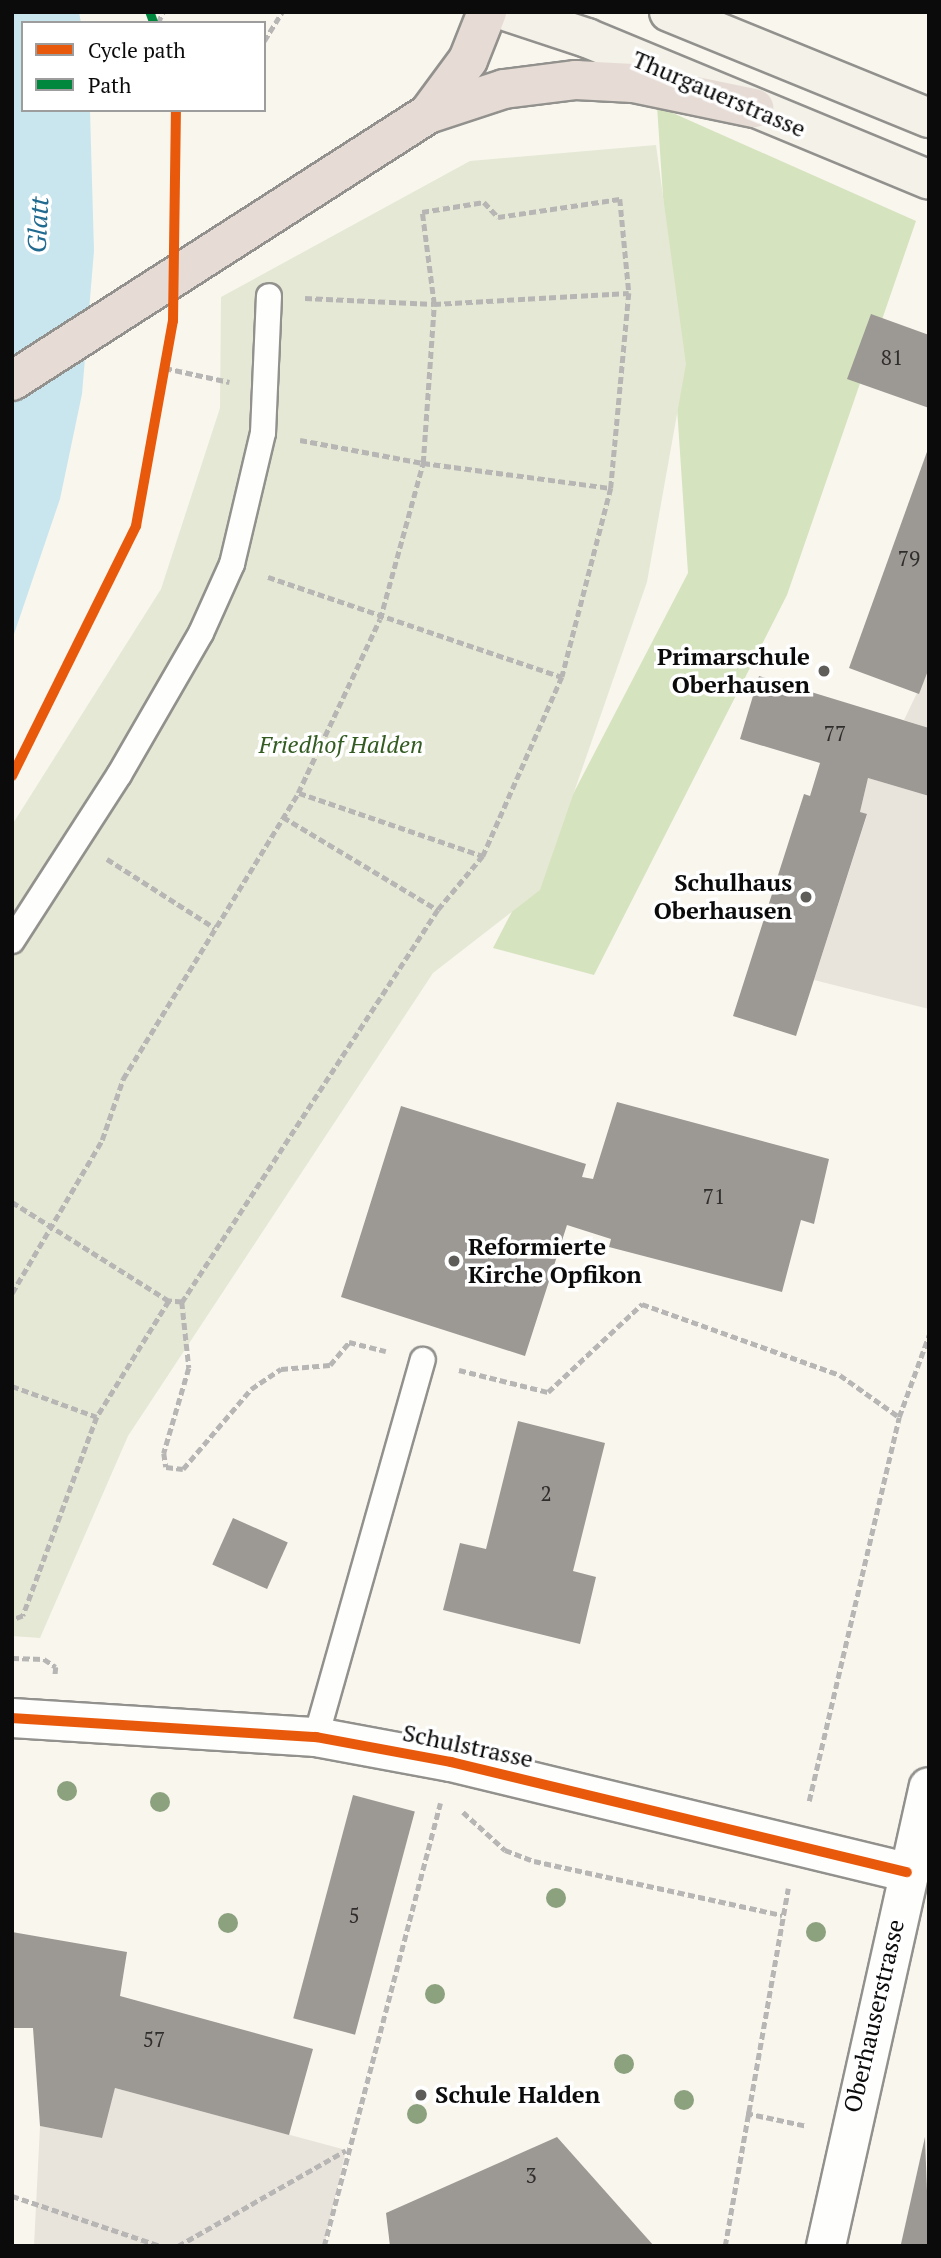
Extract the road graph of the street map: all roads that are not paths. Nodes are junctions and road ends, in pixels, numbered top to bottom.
1 (487, 12) edge
2 (508, 12) edge
3 (669, 12) edge
4 (754, 108) junction
5 (428, 114) junction
6 (929, 118) edge
7 (929, 180) edge
8 (269, 296) road end
9 (12, 381) edge
10 (12, 941) edge
11 (423, 1360) road end
12 (12, 1718) edge
13 (316, 1737) junction
14 (929, 1787) edge
15 (907, 1872) junction
16 (825, 2246) edge

1 - 5 highway
2 - 4 main road, Thurgauerstrasse
3 - 6 main road
4 - 5 highway
4 - 7 main road, Thurgauerstrasse
5 - 9 highway
8 - 10 lane
11 - 13 lane
12 - 13 street, Schulstrasse
13 - 15 street, Schulstrasse
14 - 15 street, Oberhauserstrasse
15 - 16 street, Oberhauserstrasse

